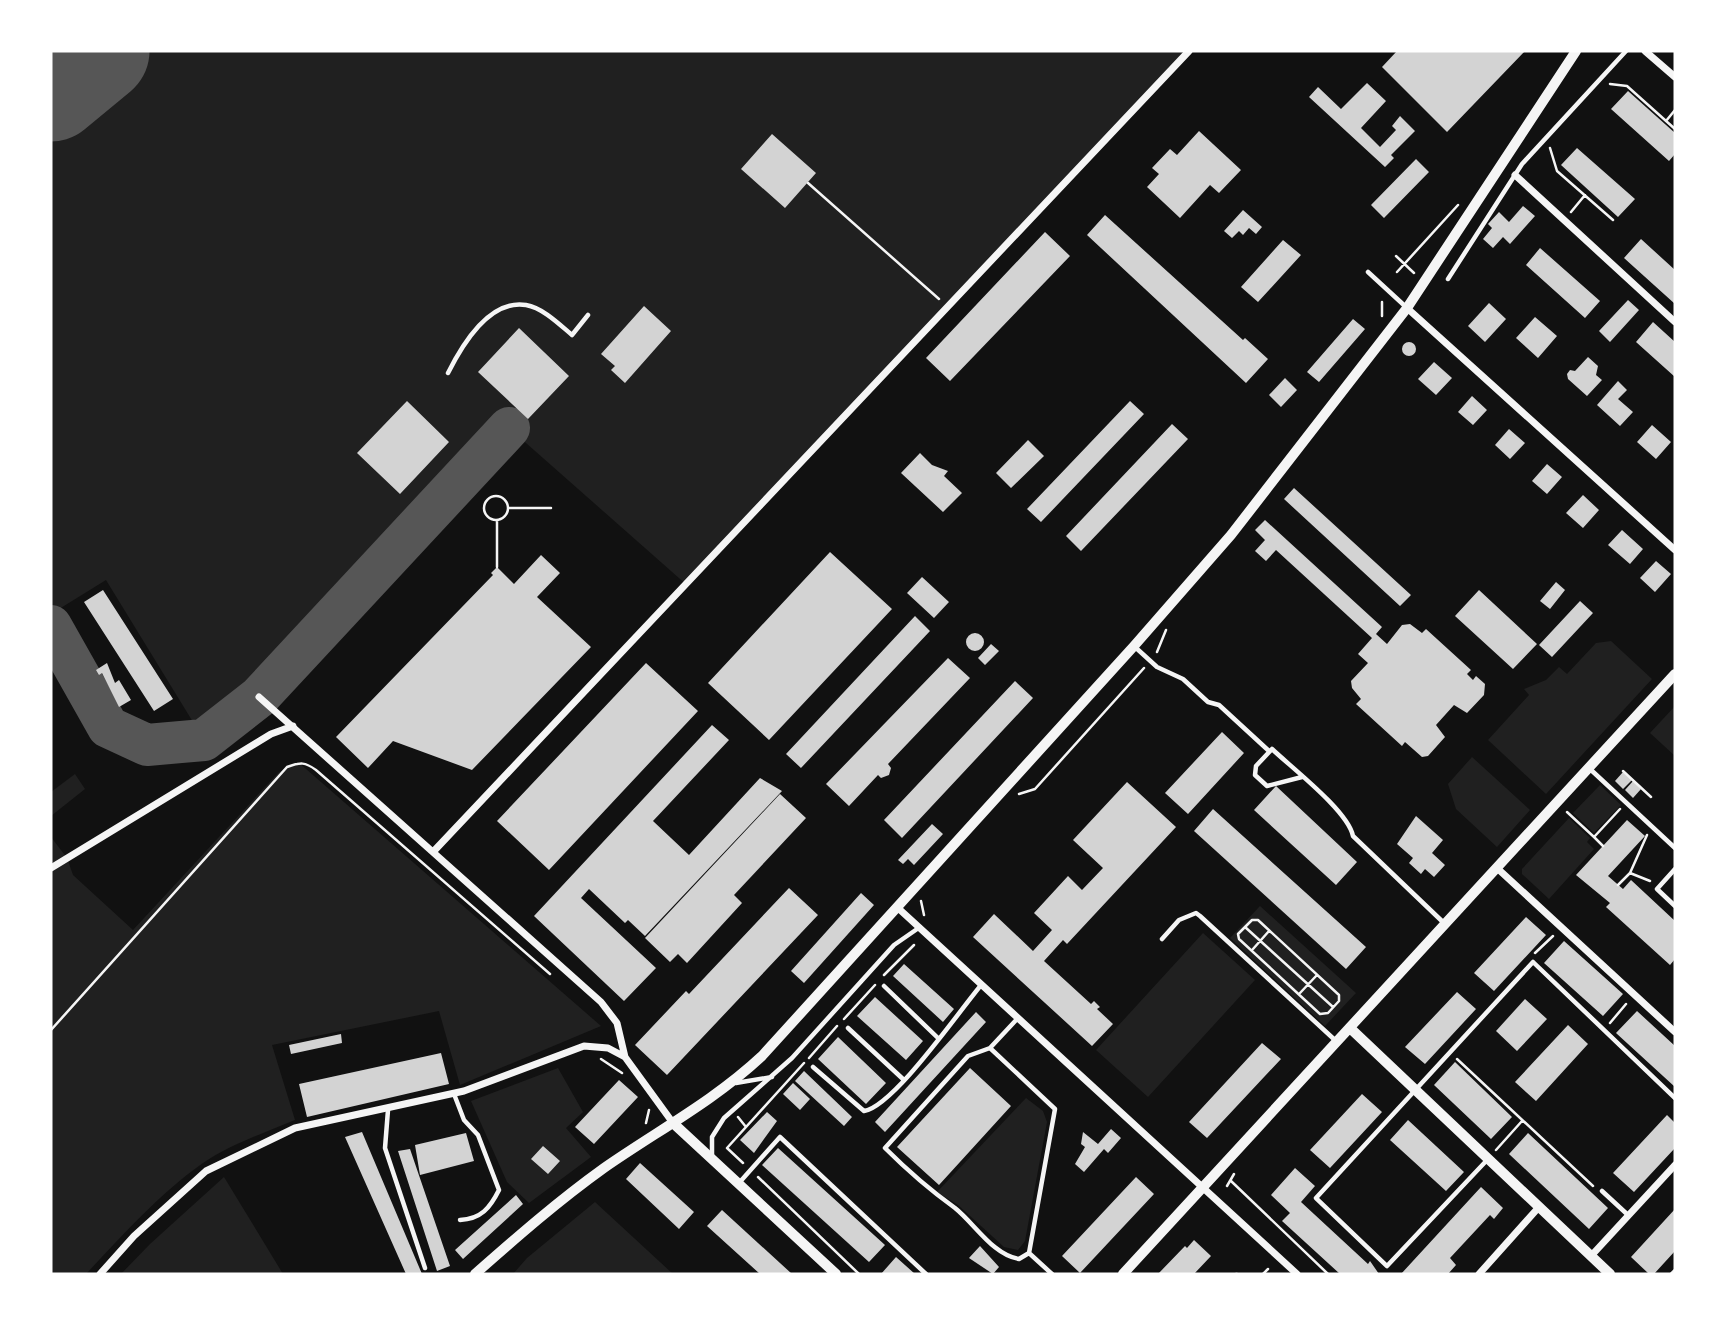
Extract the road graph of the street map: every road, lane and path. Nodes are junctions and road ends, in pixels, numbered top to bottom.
1 (1189, 51) edge
2 (1576, 51) edge
3 (1626, 51) edge
4 (1645, 51) edge
5 (1675, 77) edge
6 (1603, 84) dead end
7 (1675, 110) edge
8 (1666, 121) junction
9 (1675, 128) edge
10 (1556, 139) dead end
11 (1515, 175) junction
12 (808, 183) dead end
13 (1585, 195) junction
14 (1458, 205) dead end
15 (1570, 213) dead end
16 (1613, 220) dead end
17 (1396, 256) dead end
18 (1404, 264) junction
19 (1368, 272) dead end
20 (1396, 272) dead end
21 (1416, 275) dead end
22 (1448, 279) dead end
23 (949, 307) junction
24 (1407, 308) junction
25 (589, 315) dead end
26 (1675, 321) edge
27 (448, 373) dead end
28 (508, 508) junction
29 (551, 508) dead end
30 (497, 521) junction
31 (1675, 550) edge
32 (497, 567) dead end
33 (1163, 624) dead end
34 (1134, 646) junction
35 (1150, 661) junction
36 (1675, 674) edge
37 (258, 697) dead end
38 (293, 726) junction
39 (1269, 751) junction
40 (1589, 768) junction
41 (1623, 771) dead end
42 (1301, 777) junction
43 (1013, 796) dead end
44 (1651, 797) dead end
45 (1567, 812) dead end
46 (1627, 812) dead end
47 (1648, 832) dead end
48 (1594, 837) junction
49 (1603, 846) dead end
50 (1675, 848) edge
51 (433, 852) junction
52 (51, 868) edge
53 (1497, 868) junction
54 (1675, 869) edge
55 (1630, 873) dead end
56 (924, 895) dead end
57 (1675, 906) edge
58 (898, 908) junction
59 (928, 919) dead end
60 (1446, 925) junction
61 (920, 927) junction
62 (1245, 927) junction
63 (1269, 931) junction
64 (1558, 931) dead end
65 (1162, 939) dead end
66 (1261, 940) junction
67 (907, 951) dead end
68 (1251, 951) junction
69 (1537, 952) dead end
70 (1245, 957) junction
71 (1317, 975) junction
72 (554, 977) dead end
73 (982, 984) junction
74 (1308, 985) junction
75 (884, 986) dead end
76 (1298, 994) junction
77 (1631, 999) dead end
78 (1333, 1007) junction
79 (1018, 1017) junction
80 (848, 1028) dead end
81 (1350, 1028) junction
82 (1606, 1028) dead end
83 (51, 1030) edge
84 (1675, 1032) edge
85 (939, 1039) junction
86 (1337, 1042) junction
87 (990, 1048) junction
88 (594, 1054) dead end
89 (625, 1058) junction
90 (1457, 1059) dead end
91 (813, 1067) dead end
92 (773, 1077) junction
93 (629, 1080) dead end
94 (904, 1080) junction
95 (730, 1083) junction
96 (1416, 1090) junction
97 (453, 1093) junction
98 (1675, 1098) edge
99 (648, 1103) dead end
100 (388, 1110) junction
101 (738, 1116) dead end
102 (1522, 1121) junction
103 (673, 1123) junction
104 (646, 1125) dead end
105 (746, 1127) junction
106 (1491, 1156) junction
107 (713, 1163) junction
108 (1675, 1165) edge
109 (751, 1170) junction
110 (737, 1185) junction
111 (1204, 1186) junction
112 (1227, 1186) dead end
113 (1593, 1186) dead end
114 (1602, 1191) dead end
115 (1539, 1207) junction
116 (1629, 1216) junction
117 (460, 1220) dead end
118 (1029, 1252) junction
119 (1591, 1256) junction
120 (425, 1268) dead end
121 (1268, 1269) dead end
122 (100, 1274) edge
123 (475, 1274) edge
124 (836, 1274) edge
125 (859, 1274) edge
126 (926, 1274) edge
127 (1052, 1274) edge
128 (1123, 1274) edge
129 (1263, 1274) edge
130 (1297, 1274) edge
131 (1328, 1274) edge
132 (1479, 1274) edge
133 (1610, 1274) edge

1 - 23 street
2 - 24 street
3 - 11 lane
4 - 5 street
6 - 8 path
7 - 8 path
8 - 9 path
10 - 13 path
11 - 22 lane
11 - 26 street
12 - 23 path
13 - 15 path
13 - 16 path
14 - 18 path
17 - 18 path
18 - 20 path
18 - 21 path
19 - 24 lane
23 - 51 street
24 - 31 street
24 - 34 street
25 - 27 lane
28 - 29 path
28 - 30 path
28 - 30 path
30 - 32 path
33 - 35 path
34 - 35 lane
34 - 58 street
35 - 39 lane
35 - 43 path
36 - 40 street
37 - 38 street
38 - 51 street
38 - 52 street
39 - 42 lane
39 - 42 lane
40 - 50 lane
40 - 53 street
41 - 44 path
42 - 60 lane
45 - 48 path
46 - 48 path
47 - 55 path
48 - 49 path
51 - 89 street
53 - 60 street
53 - 84 street
54 - 57 lane
56 - 59 path
58 - 61 street
58 - 95 street
60 - 81 street
61 - 73 street
61 - 92 lane
62 - 63 path
62 - 66 path
62 - 68 path
63 - 66 path
63 - 71 path
64 - 69 path
65 - 70 lane
66 - 68 path
66 - 74 path
67 - 105 path
68 - 70 path
68 - 76 path
70 - 86 lane
71 - 74 path
71 - 78 path
72 - 83 path
73 - 79 street
73 - 85 lane
74 - 76 path
74 - 78 path
75 - 85 lane
76 - 78 path
77 - 82 path
79 - 87 lane
79 - 111 street
80 - 94 lane
81 - 86 street
81 - 96 street
85 - 94 lane
86 - 111 street
87 - 118 lane
87 - 118 lane
88 - 93 path
89 - 97 street
89 - 103 street
90 - 102 path
91 - 94 lane
92 - 95 lane
92 - 107 lane
95 - 103 street
96 - 98 lane
96 - 106 street
96 - 106 lane
97 - 100 street
97 - 117 lane
99 - 104 path
100 - 120 lane
100 - 122 street
101 - 105 path
102 - 106 path
102 - 113 path
103 - 107 street
103 - 123 street
105 - 109 path
106 - 115 street
107 - 110 street
108 - 116 street
109 - 110 lane
109 - 125 path
109 - 126 lane
110 - 124 street
111 - 128 street
111 - 130 street
112 - 131 path
114 - 116 lane
115 - 119 street
115 - 132 street
116 - 119 street
118 - 127 lane
119 - 133 street
121 - 129 path

